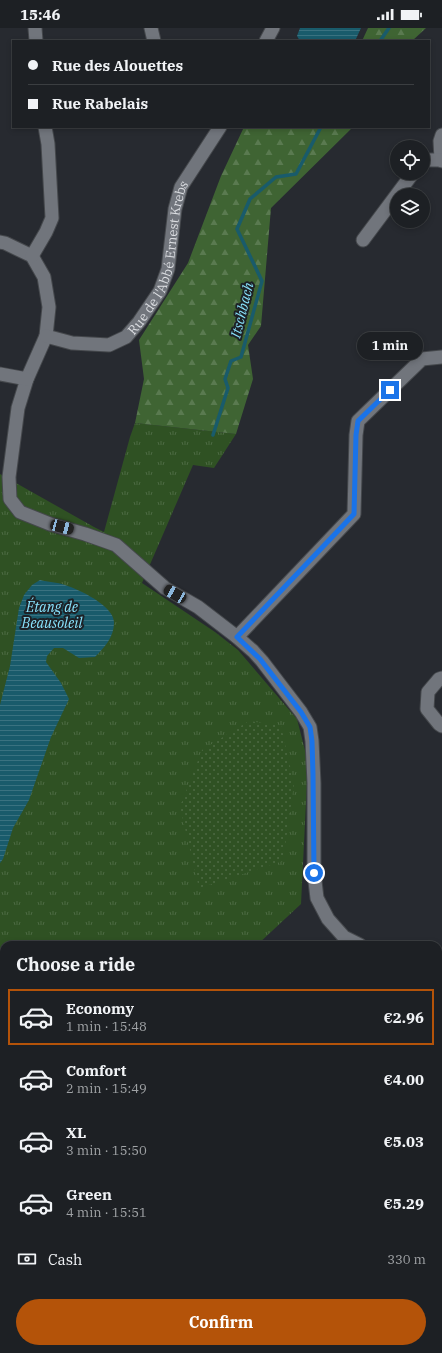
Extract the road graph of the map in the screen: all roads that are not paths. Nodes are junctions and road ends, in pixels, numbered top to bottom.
1 (35, 28) edge
2 (151, 28) edge
3 (273, 28) edge
4 (36, 40) edge
5 (154, 40) edge
6 (267, 40) edge
7 (45, 128) edge
8 (219, 128) edge
9 (442, 135) edge
10 (430, 160) edge
11 (441, 160) edge
12 (408, 180) edge
13 (363, 240) dead end
14 (0, 242) edge
15 (32, 256) junction
16 (46, 336) junction
17 (442, 357) edge
18 (0, 374) edge
19 (27, 379) junction
20 (237, 637) junction
21 (442, 678) edge
22 (442, 726) edge
23 (352, 941) edge

1 - 4 street
2 - 5 street
3 - 6 street
7 - 15 street
8 - 16 street, Rue de l'Abbé Ernest Krebs
9 - 11 street
10 - 11 street
12 - 13 street
14 - 15 street
15 - 16 street
16 - 19 street
17 - 20 street
18 - 19 street
19 - 20 street
20 - 23 street
21 - 22 street

